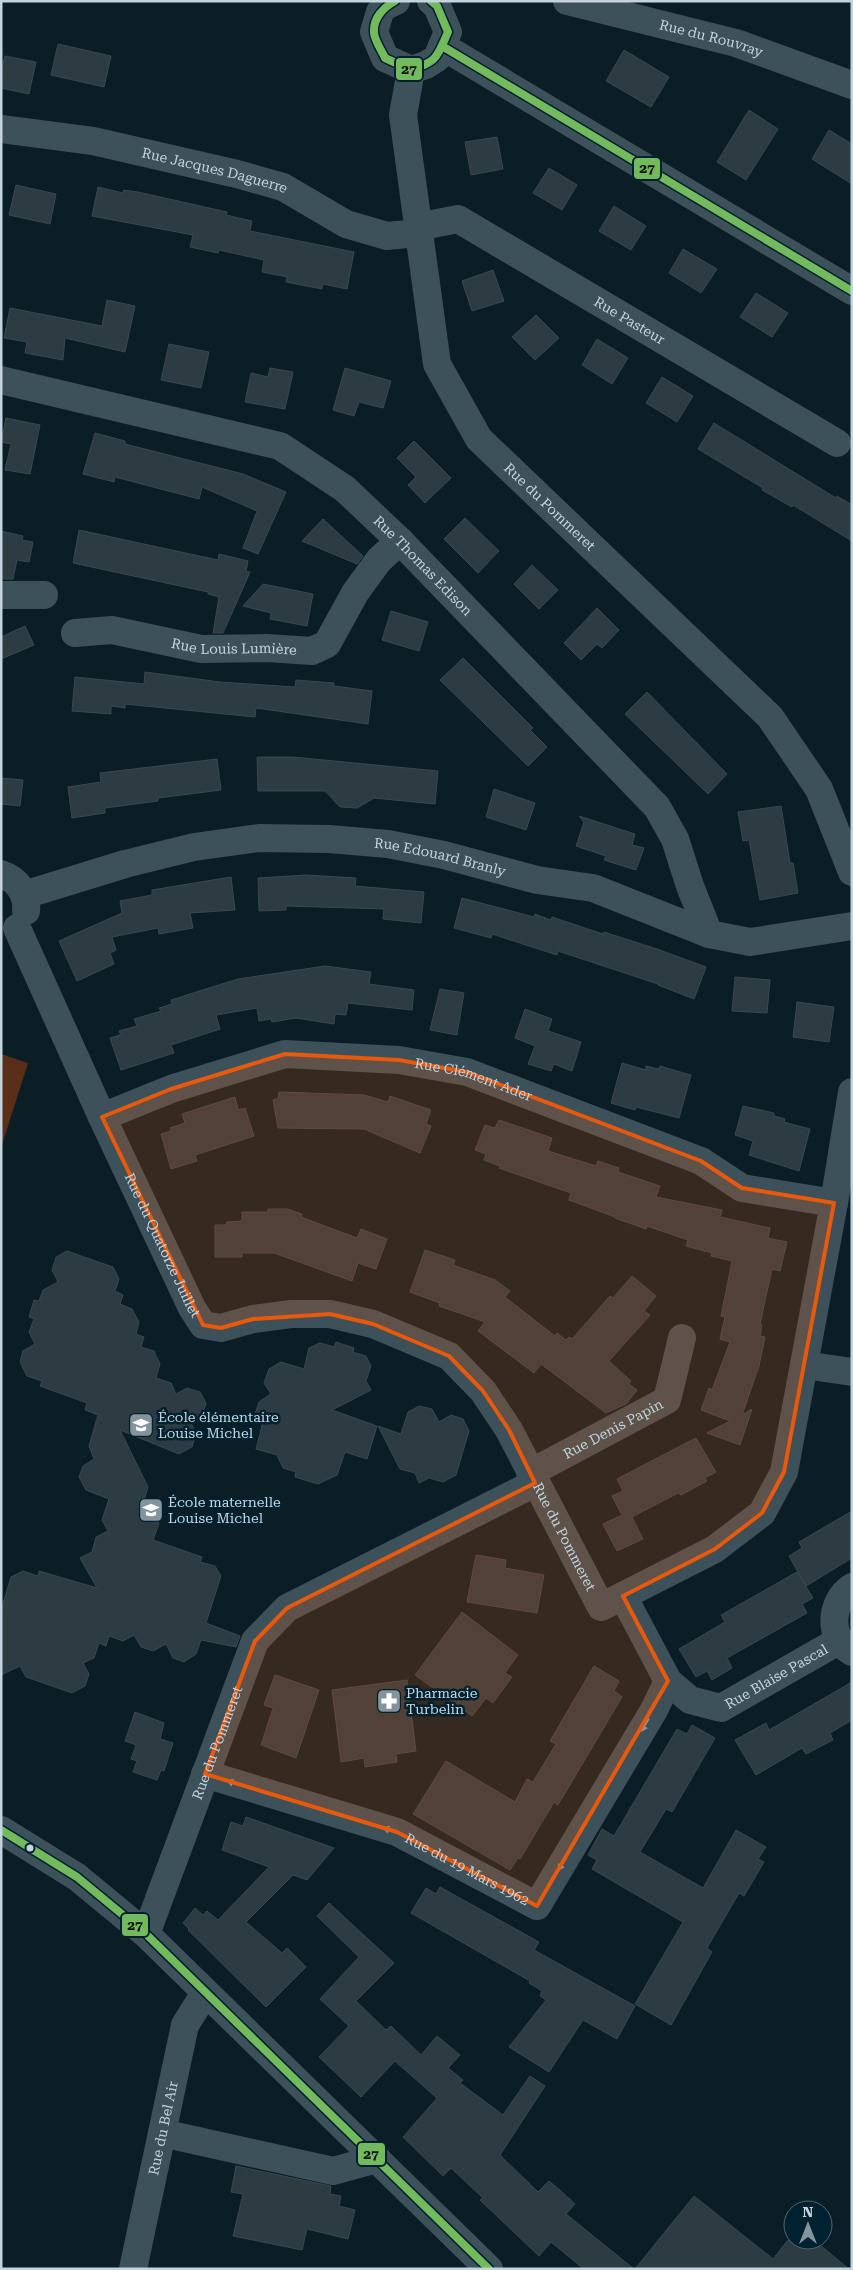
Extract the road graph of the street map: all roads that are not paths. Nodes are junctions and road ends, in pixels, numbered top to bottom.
1 (567, 1) edge
2 (438, 3) edge
3 (380, 5) edge
4 (442, 46) junction
5 (411, 70) junction
6 (852, 85) edge
7 (1, 129) edge
8 (417, 230) junction
9 (852, 291) edge
10 (1, 380) edge
11 (836, 443) dead end
12 (400, 541) junction
13 (1, 595) edge
14 (44, 595) dead end
15 (75, 632) dead end
16 (852, 872) edge
17 (1, 874) edge
18 (24, 894) junction
19 (852, 926) edge
20 (9, 931) edge
21 (709, 934) junction
22 (852, 1092) edge
23 (102, 1117) junction
24 (841, 1194) edge
25 (682, 1338) dead end
26 (804, 1365) junction
27 (852, 1372) edge
28 (533, 1478) junction
29 (852, 1587) edge
30 (623, 1596) junction
31 (846, 1646) edge
32 (668, 1681) junction
33 (205, 1774) junction
34 (1, 1830) edge
35 (146, 1934) junction
36 (205, 1993) junction
37 (162, 2133) junction
38 (377, 2159) junction
39 (133, 2269) edge
40 (489, 2269) edge

1 - 6 street, Rue du Rouvray
2 - 4 street
3 - 5 street
4 - 5 street
4 - 9 street
5 - 8 street, Rue du Pommeret
7 - 8 street, Rue Jacques Daguerre
8 - 11 street, Rue Pasteur
8 - 16 street, Rue du Pommeret
10 - 12 street, Rue Thomas Edison
12 - 15 street, Rue Louis Lumière
12 - 21 street, Rue Thomas Edison
13 - 14 street
17 - 18 street
18 - 20 street
18 - 21 street, Rue Edouard Branly
19 - 21 street, Rue Edouard Branly
20 - 23 street, Rue du Quatorze Juillet
22 - 24 street, Rue du Pommeret
23 - 24 street, Rue Clément Ader
23 - 28 street, Rue du Quatorze Juillet
24 - 26 street, Rue du Pommeret
25 - 28 street, Rue Denis Papin
26 - 27 street
26 - 30 street, Rue du Pommeret
28 - 30 street, Rue du Pommeret
28 - 33 street, Rue du Pommeret
29 - 31 street, Rue Blaise Pascal
30 - 32 street, Rue Blaise Pascal
31 - 32 street, Rue Blaise Pascal
32 -> 33 street, Rue du 19 Mars 1962
33 - 35 street, Rue du Pommeret
34 - 35 street
35 - 36 street
36 - 37 street, Rue du Bel Air
36 - 38 street
37 - 38 street
37 - 39 street, Rue du Bel Air
38 - 40 street

